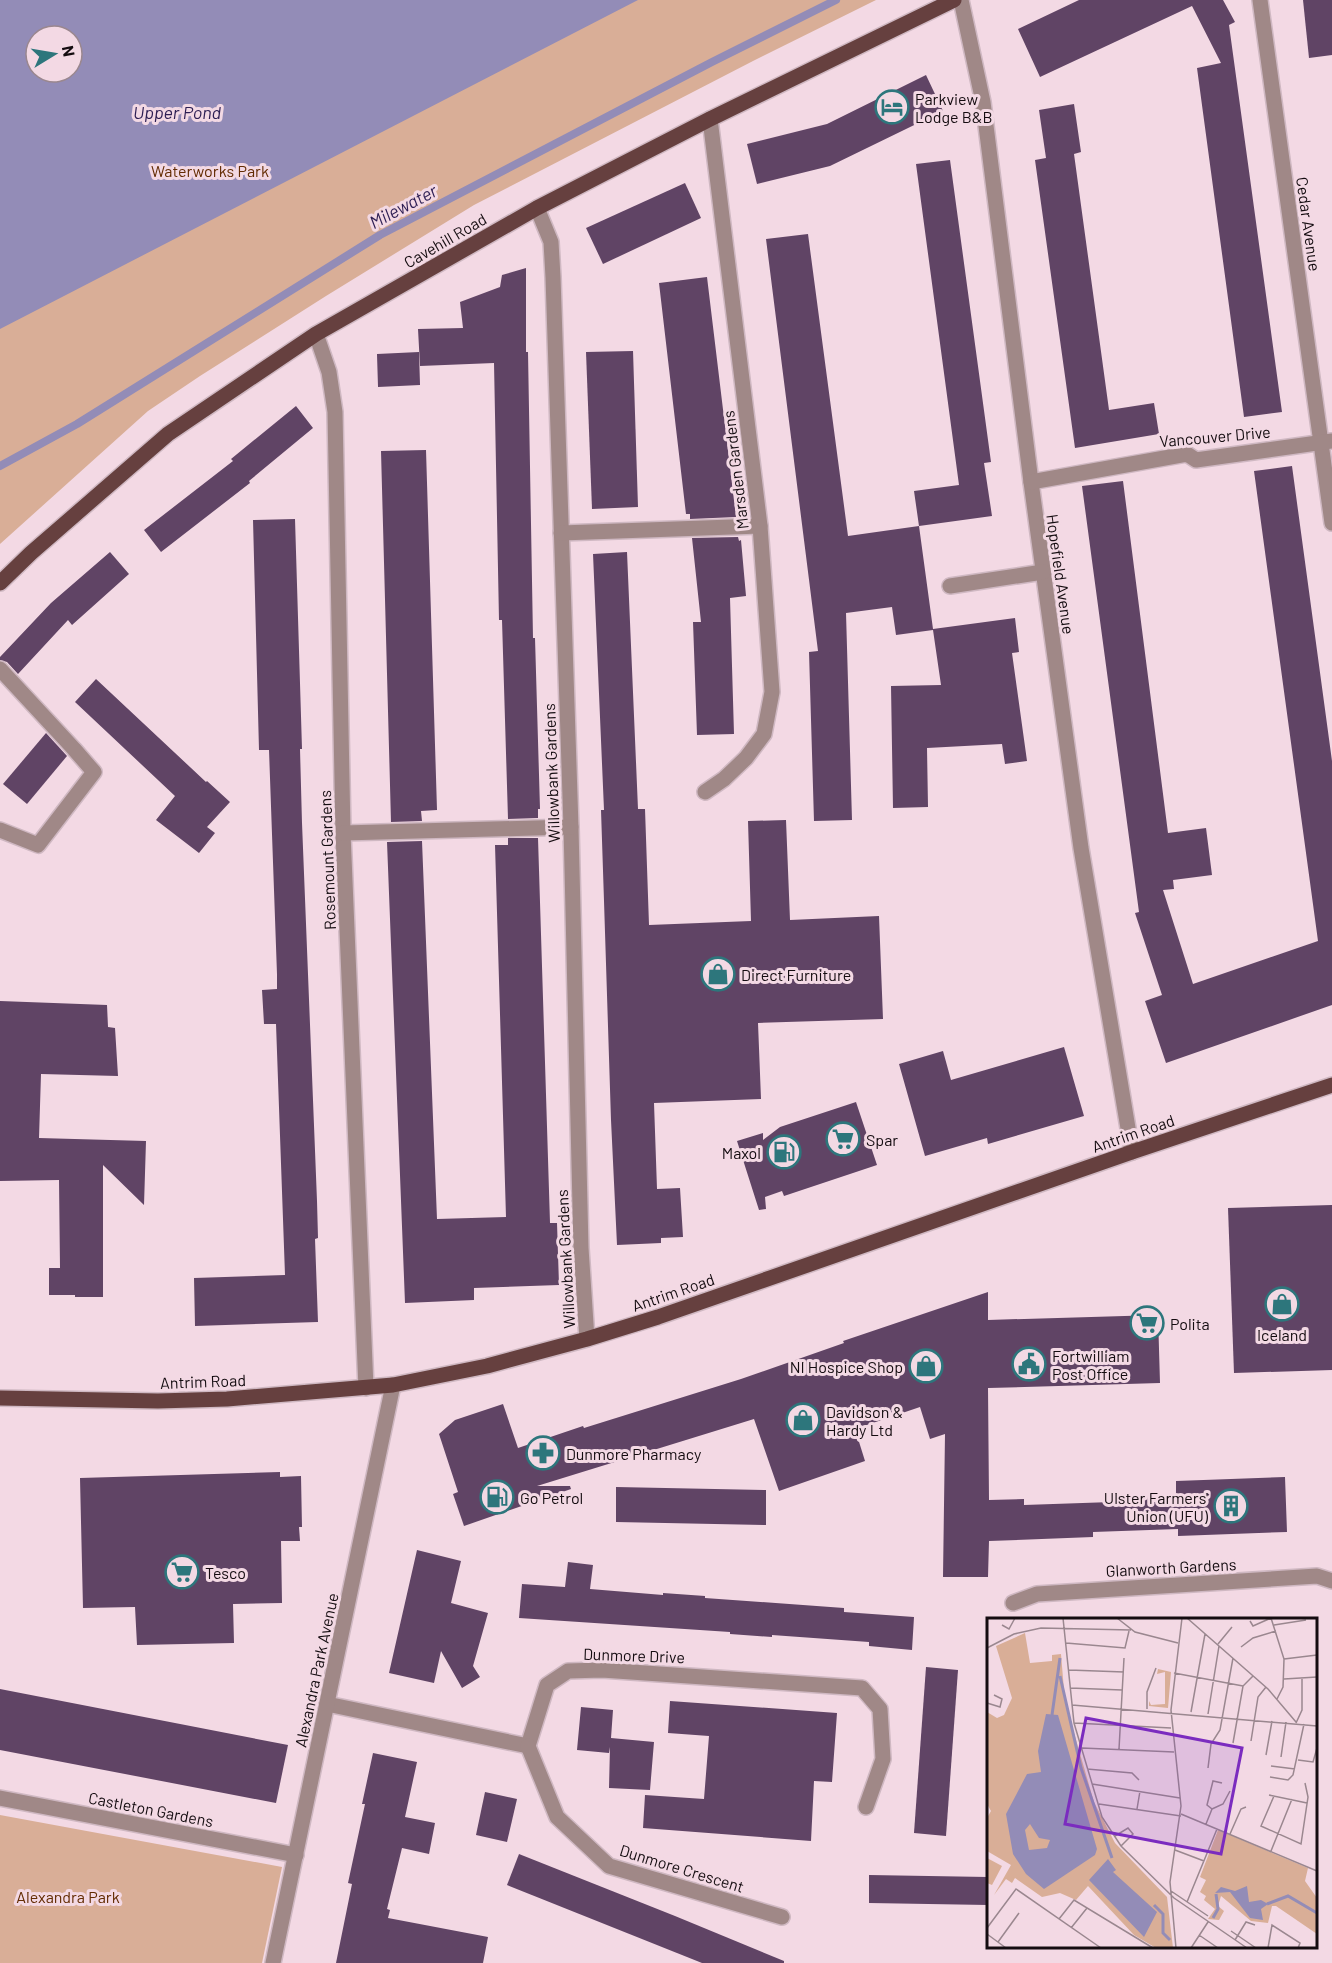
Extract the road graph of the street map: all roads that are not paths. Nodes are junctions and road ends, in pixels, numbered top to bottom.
1 (954, 0) edge
2 (961, 0) edge
3 (1260, 0) edge
4 (710, 119) junction
5 (537, 208) junction
6 (316, 334) junction
7 (1326, 442) edge
8 (1031, 482) junction
9 (1332, 524) edge
10 (760, 526) junction
11 (561, 533) junction
12 (1043, 572) junction
13 (0, 583) edge
14 (950, 586) dead end
15 (0, 669) edge
16 (705, 792) dead end
17 (571, 827) junction
18 (0, 830) edge
19 (343, 833) junction
20 (1332, 1085) edge
21 (1132, 1152) junction
22 (587, 1339) junction
23 (393, 1385) junction
24 (366, 1388) junction
25 (0, 1398) edge
26 (1332, 1581) edge
27 (1013, 1603) dead end
28 (327, 1704) junction
29 (528, 1746) junction
30 (0, 1798) edge
31 (866, 1807) dead end
32 (296, 1855) junction
33 (782, 1917) dead end
34 (273, 1963) edge

1 - 4 main road, Cavehill Road
2 - 8 street, Hopefield Avenue
3 - 7 street, Cedar Avenue
4 - 5 main road, Cavehill Road
4 - 10 street, Marsden Gardens
5 - 6 main road, Cavehill Road
5 - 11 street, Willowbank Gardens
6 - 13 main road, Cavehill Road
6 - 19 street, Rosemount Gardens
7 - 8 street, Vancouver Drive
7 - 9 street, Cedar Avenue
8 - 12 street, Hopefield Avenue
10 - 11 street
10 - 16 street, Marsden Gardens
11 - 17 street, Willowbank Gardens
12 - 14 street
12 - 21 street, Hopefield Avenue
15 - 18 street
17 - 19 street
17 - 22 street, Willowbank Gardens
19 - 24 street, Rosemount Gardens
20 - 21 main road, Antrim Road
21 - 22 main road, Antrim Road
22 - 23 main road, Antrim Road
23 - 24 main road, Antrim Road
23 - 28 street, Alexandra Park Avenue
24 - 25 main road, Antrim Road
26 - 27 street, Glanworth Gardens
28 - 29 street
28 - 32 street, Alexandra Park Avenue
29 - 31 street, Dunmore Drive
29 - 33 street, Dunmore Crescent
30 - 32 street, Castleton Gardens
32 - 34 street, Alexandra Park Avenue

